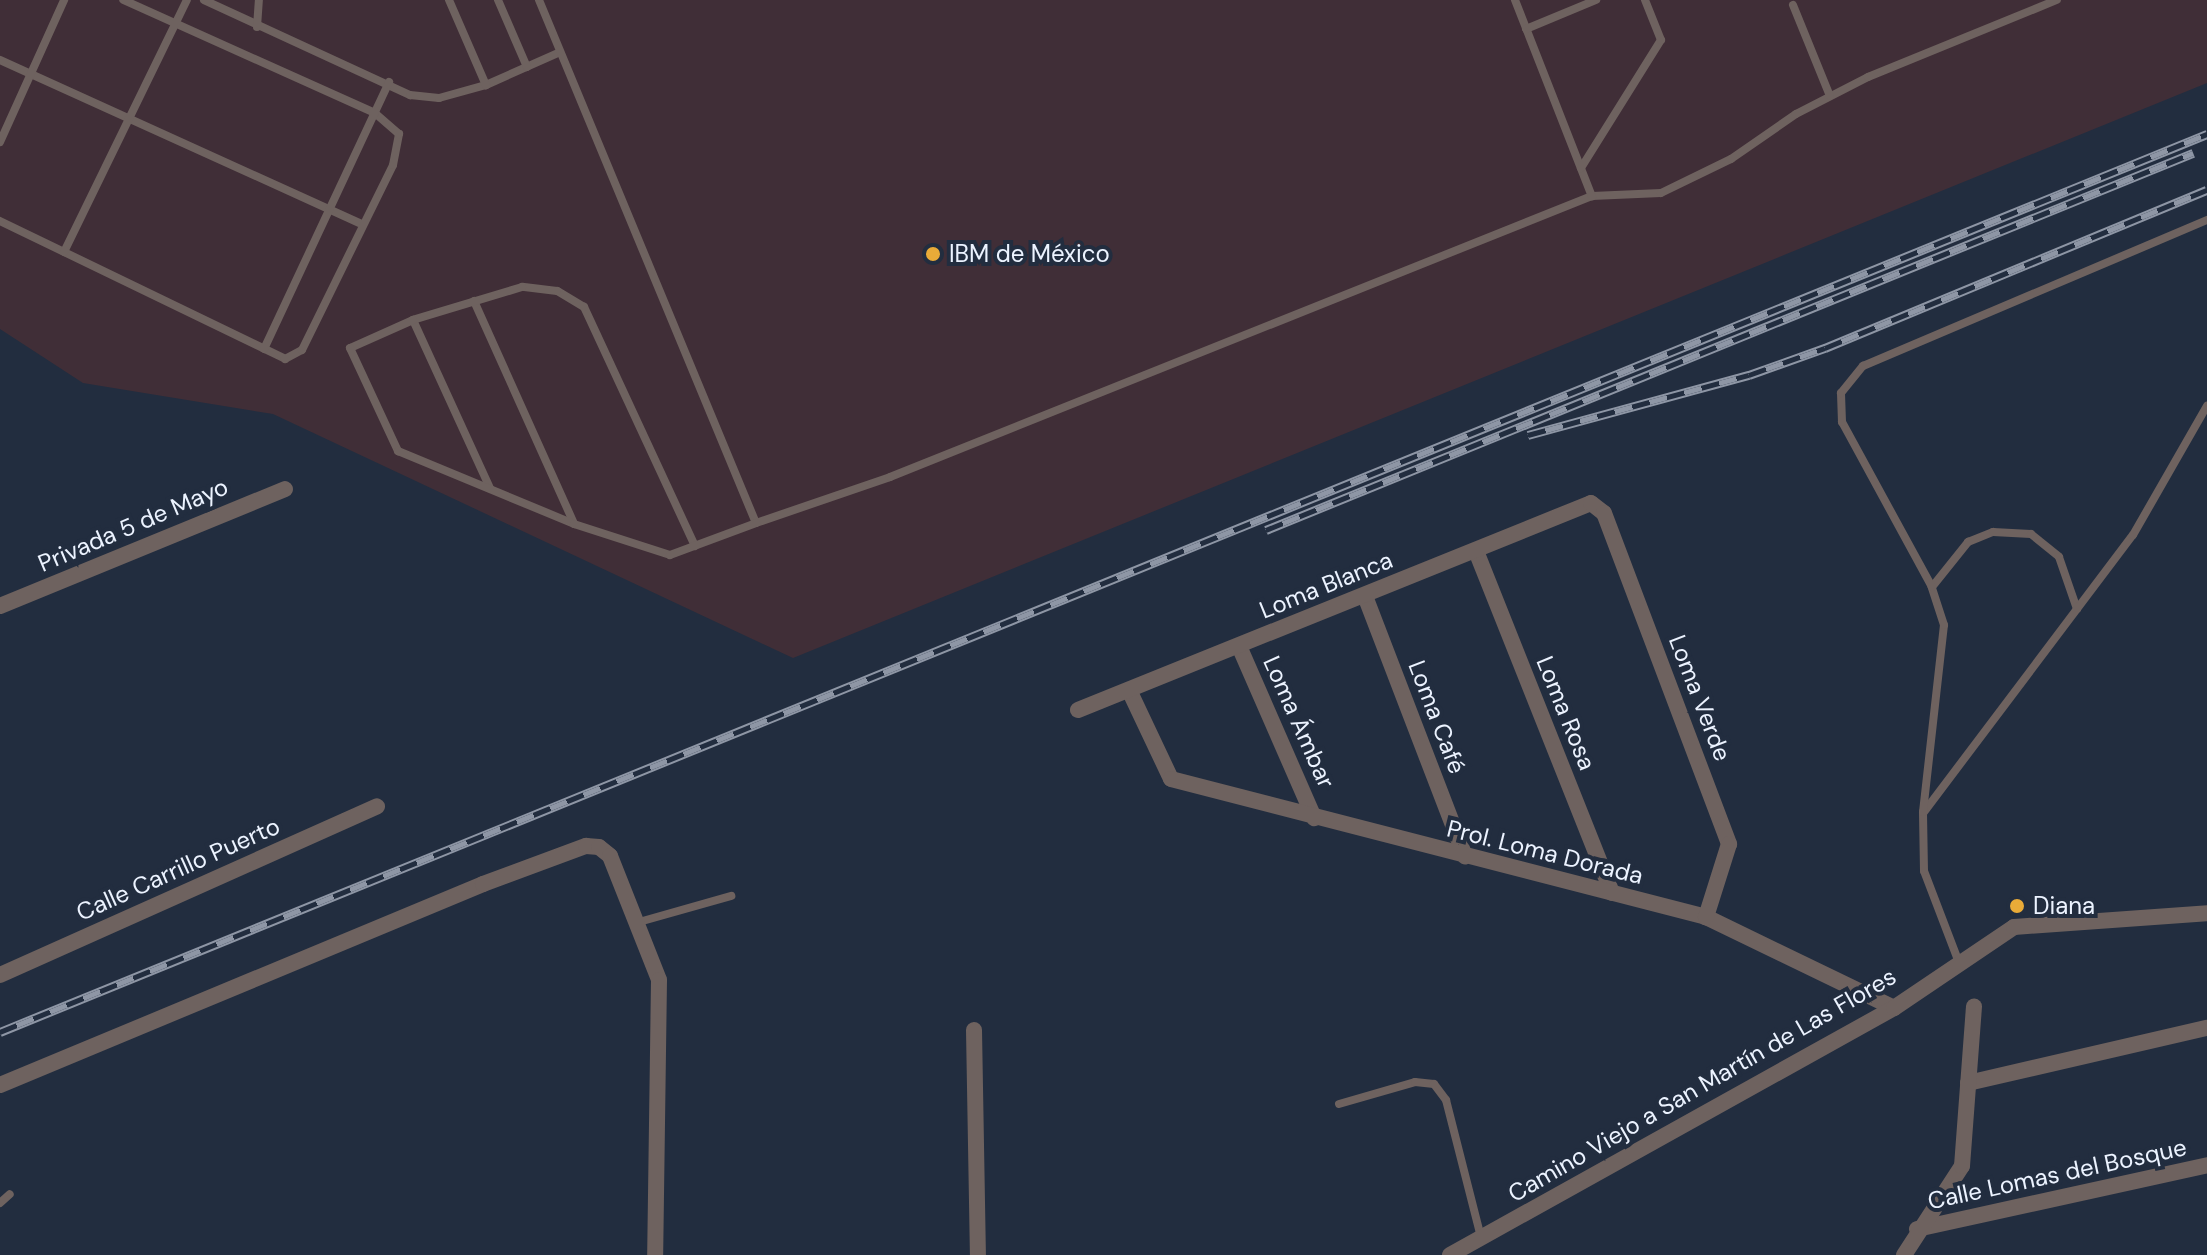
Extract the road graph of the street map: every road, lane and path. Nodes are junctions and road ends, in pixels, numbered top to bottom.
1 (64, 0) edge
2 (123, 0) edge
3 (187, 0) edge
4 (204, 0) edge
5 (259, 0) edge
6 (449, 0) edge
7 (498, 0) edge
8 (539, 0) edge
9 (1515, 0) edge
10 (1596, 0) edge
11 (1645, 0) edge
12 (2057, 0) edge
13 (1793, 5) dead end
14 (174, 24) junction
15 (257, 27) junction
16 (1526, 29) junction
17 (560, 52) junction
18 (0, 60) edge
19 (527, 67) junction
20 (31, 74) junction
21 (389, 82) junction
22 (486, 85) junction
23 (1830, 96) junction
24 (375, 113) junction
25 (131, 119) junction
26 (0, 142) edge
27 (1581, 168) junction
28 (1592, 196) junction
29 (330, 210) junction
30 (2207, 220) edge
31 (0, 221) edge
32 (362, 224) junction
33 (64, 252) junction
34 (474, 301) junction
35 (413, 320) junction
36 (264, 349) junction
37 (2207, 406) edge
38 (490, 488) junction
39 (285, 489) dead end
40 (1591, 503) joint
41 (756, 523) junction
42 (574, 524) junction
43 (695, 546) junction
44 (1476, 551) junction
45 (1932, 587) junction
46 (1365, 596) junction
47 (0, 606) edge
48 (2077, 609) junction
49 (1239, 646) junction
50 (1129, 690) junction
51 (1078, 710) dead end
52 (377, 806) dead end
53 (1923, 812) junction
54 (1314, 818) junction
55 (1465, 856) junction
56 (1612, 893) junction
57 (731, 896) dead end
58 (2207, 913) edge
59 (1706, 917) junction
60 (639, 922) junction
61 (1958, 960) junction
62 (0, 975) edge
63 (1974, 1006) dead end
64 (1894, 1008) junction
65 (2207, 1028) edge
66 (974, 1030) dead end
67 (1968, 1083) junction
68 (0, 1085) edge
69 (1339, 1104) dead end
70 (2207, 1165) edge
71 (10, 1194) dead end
72 (0, 1203) edge
73 (1917, 1229) junction
74 (1481, 1238) junction
75 (655, 1255) edge
76 (978, 1255) edge
77 (1450, 1255) edge
78 (1904, 1255) edge

1 - 20 lane
2 - 14 lane
3 - 14 lane
4 - 15 lane
5 - 15 lane
6 - 22 lane
7 - 19 lane
8 - 17 lane
9 - 16 lane
10 - 16 lane
11 - 27 lane
12 - 23 lane
13 - 23 lane
14 - 24 lane
14 - 25 lane
15 - 21 lane
16 - 27 lane
17 - 19 lane
17 - 41 lane
18 - 20 lane
19 - 22 lane
20 - 25 lane
20 - 26 lane
21 - 22 lane
21 - 24 lane
23 - 28 lane
24 - 29 lane
24 - 32 lane
25 - 29 lane
25 - 33 lane
27 - 28 lane
28 - 41 lane
29 - 32 lane
29 - 36 lane
30 - 45 lane
31 - 33 lane
32 - 36 lane
33 - 36 lane
34 - 35 lane
34 - 42 lane
34 - 43 lane
35 - 38 lane
35 - 38 lane
37 - 48 lane
38 - 42 lane
39 - 47 street, Privada 5 de Mayo
40 - 44 street, Loma Blanca
40 - 59 street, Loma Verde
41 - 43 lane
42 - 43 lane
44 - 46 street, Loma Blanca
44 - 56 street, Loma Rosa
45 - 48 lane
45 - 53 lane
46 - 49 street, Loma Blanca
46 - 55 street, Loma Café
48 - 53 lane
49 - 50 street, Loma Blanca
49 - 54 street, Loma Ámbar
50 - 51 street, Loma Blanca
50 - 54 street, Prol. Loma Dorada
52 - 62 street, Calle Carrillo Puerto
53 - 61 lane
54 - 55 street, Prol. Loma Dorada
55 - 56 street, Prol. Loma Dorada
56 - 59 street, Prol. Loma Dorada
57 - 60 lane
58 - 61 street, Camino Viejo a San Martín de Las Flores
59 - 64 street, Prol. Loma Dorada
60 - 68 street
60 - 75 street
61 - 64 street, Camino Viejo a San Martín de Las Flores
63 - 67 street
64 - 74 street, Camino Viejo a San Martín de Las Flores
65 - 67 street
66 - 76 street
67 - 73 street
69 - 74 lane
70 - 73 street, Calle Lomas del Bosque
71 - 72 lane
73 - 78 street
74 - 77 street, Camino Viejo a San Martín de Las Flores

